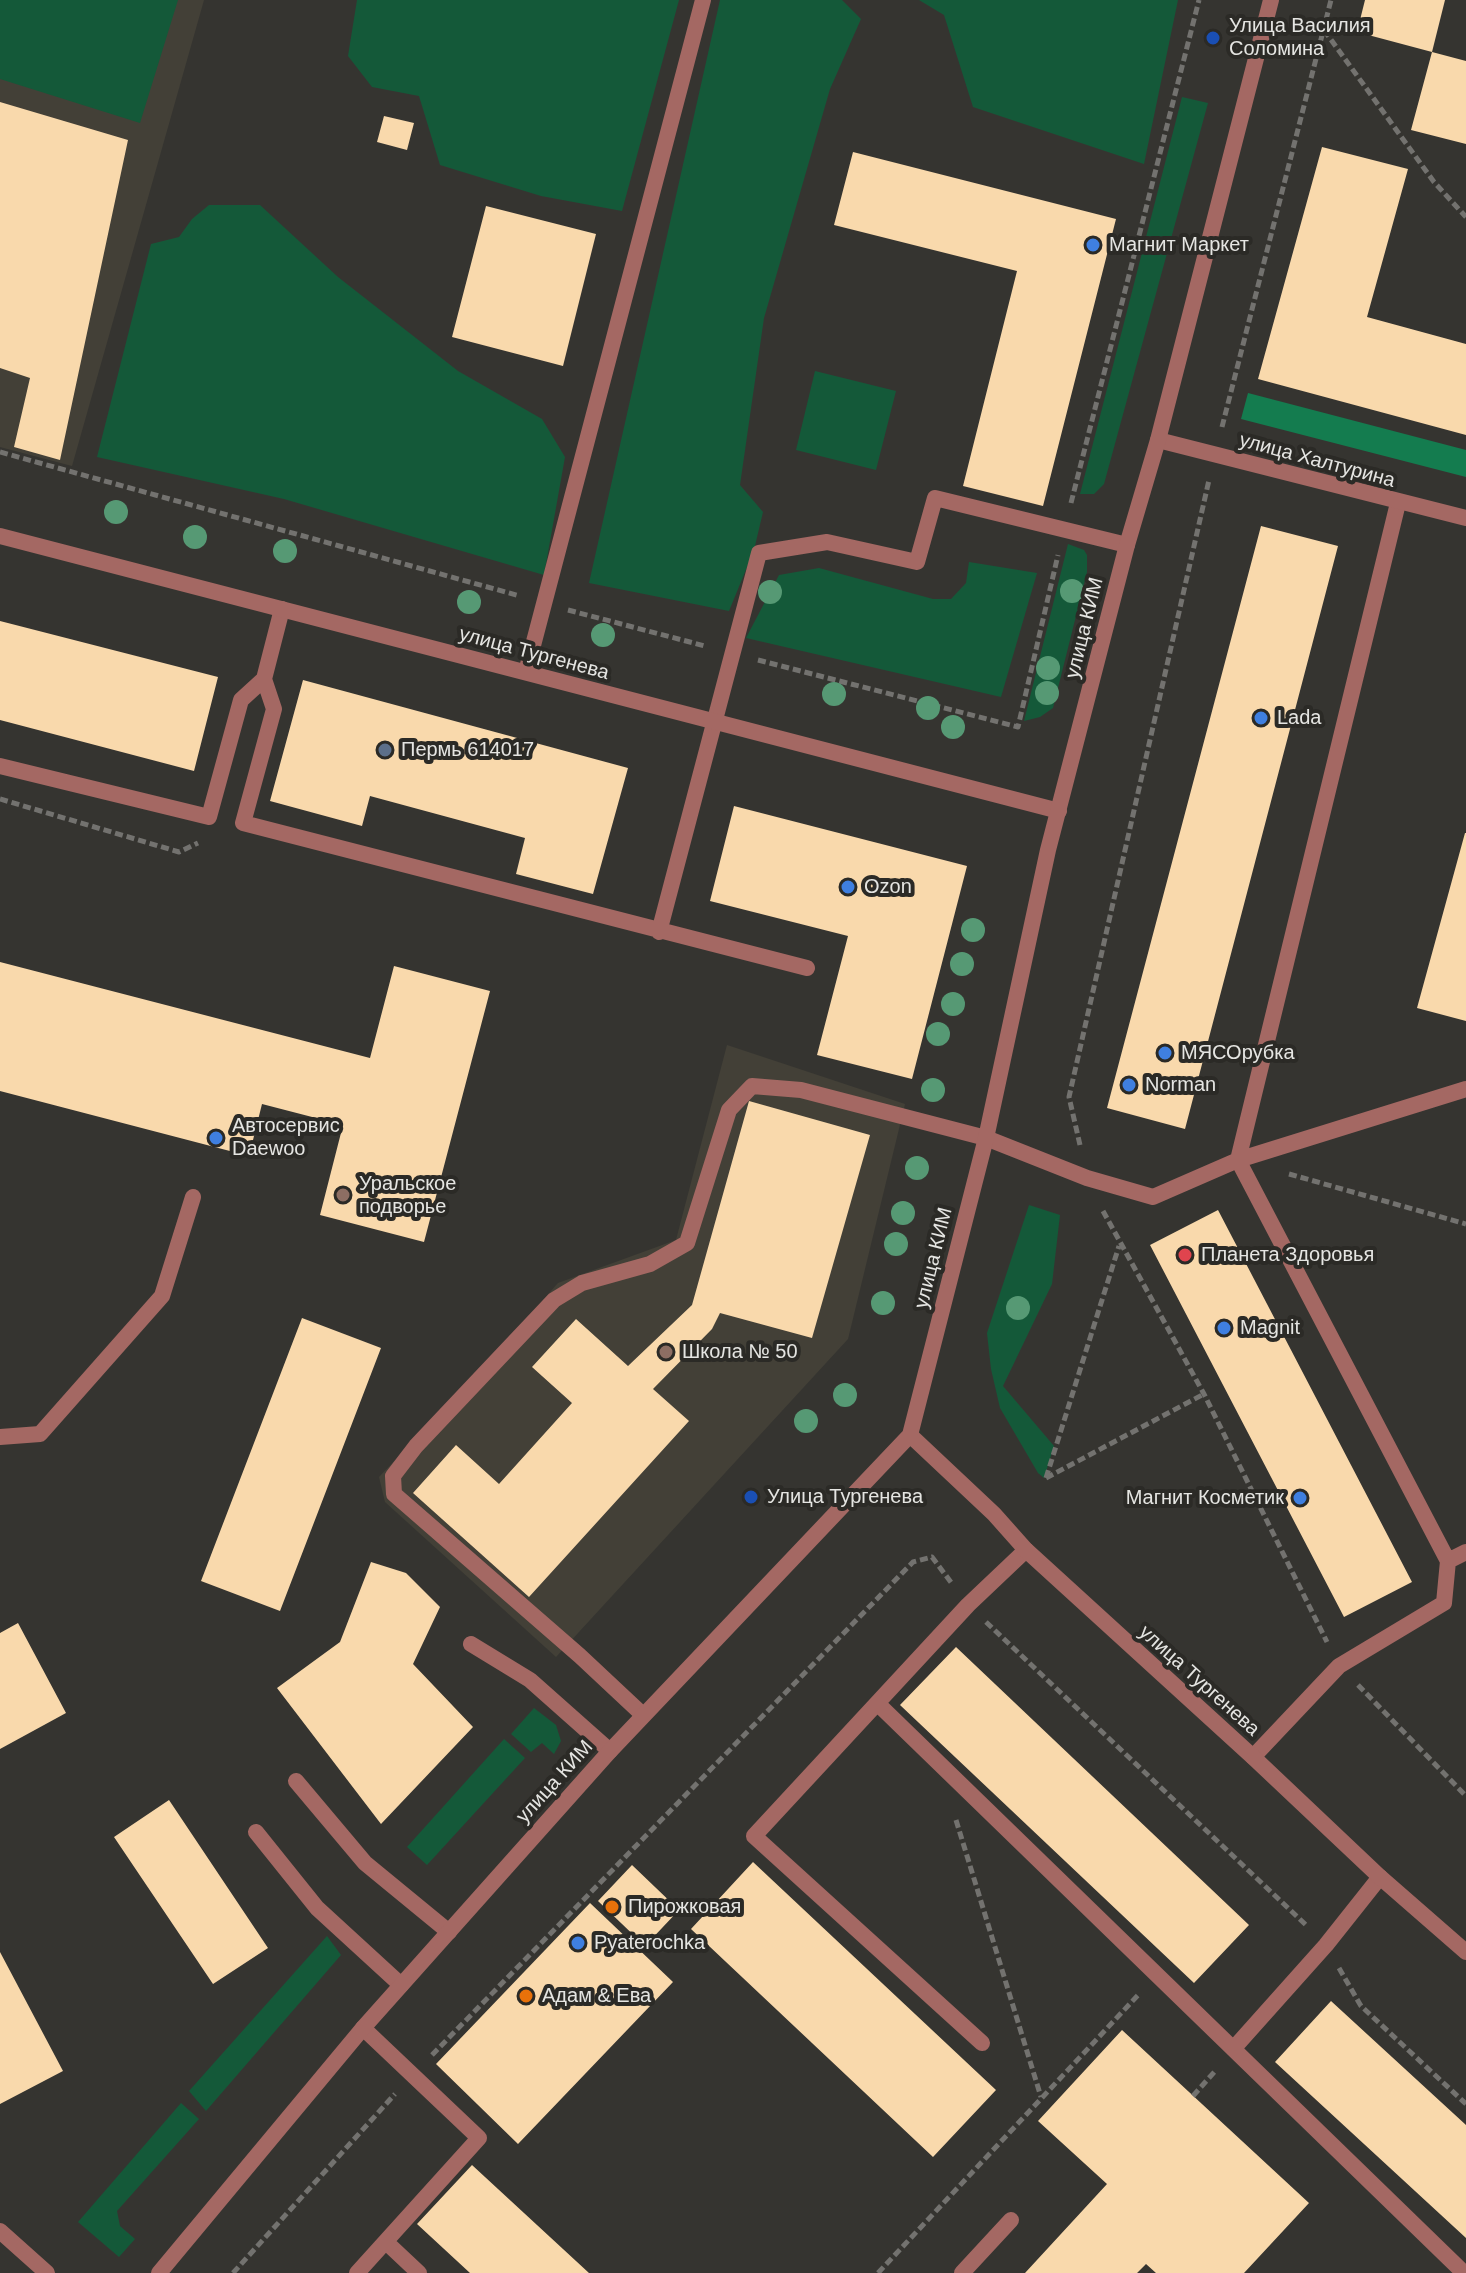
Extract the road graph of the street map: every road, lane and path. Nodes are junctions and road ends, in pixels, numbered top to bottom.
1 (703, 0) edge
2 (1199, 0) edge
3 (1271, 0) edge
4 (1331, 0) edge
5 (1324, 30) junction
6 (1466, 217) edge
7 (1158, 440) junction
8 (0, 452) edge
9 (1215, 455) junction
10 (1398, 503) junction
11 (1466, 518) edge
12 (1064, 529) junction
13 (0, 536) edge
14 (1127, 545) junction
15 (545, 604) junction
16 (282, 609) junction
17 (731, 653) junction
18 (526, 672) junction
19 (264, 679) junction
20 (713, 721) junction
21 (0, 766) edge
22 (0, 799) edge
23 (1059, 811) junction
24 (243, 823) junction
25 (659, 932) junction
26 (807, 968) dead end
27 (1466, 1089) edge
28 (986, 1138) junction
29 (1238, 1160) junction
30 (1284, 1173) dead end
31 (1087, 1178) junction
32 (193, 1197) dead end
33 (1466, 1224) edge
34 (1119, 1244) junction
35 (1204, 1394) junction
36 (910, 1435) junction
37 (0, 1437) edge
38 (1026, 1550) junction
39 (1466, 1552) edge
40 (1448, 1561) junction
41 (968, 1605) junction
42 (471, 1644) dead end
43 (1339, 1666) junction
44 (877, 1703) junction
45 (643, 1715) junction
46 (610, 1751) junction
47 (1253, 1757) junction
48 (296, 1781) dead end
49 (1466, 1796) edge
50 (953, 1808) dead end
51 (256, 1832) dead end
52 (1380, 1877) junction
53 (449, 1932) junction
54 (1326, 1945) junction
55 (1466, 1952) edge
56 (1157, 1974) junction
57 (401, 1985) junction
58 (363, 2028) junction
59 (982, 2043) dead end
60 (1234, 2048) junction
61 (413, 2075) junction
62 (1041, 2098) junction
63 (1466, 2104) edge
64 (1011, 2220) dead end
65 (0, 2231) edge
66 (386, 2242) junction
67 (47, 2273) edge
68 (159, 2273) edge
69 (233, 2273) edge
70 (357, 2273) edge
71 (419, 2273) edge
72 (878, 2273) edge
73 (962, 2273) edge
74 (1464, 2273) edge

1 - 15 street
2 - 12 path
3 - 7 street, улица КИМ
4 - 5 path
5 - 6 path
5 - 9 path
7 - 9 street, улица Халтурина
7 - 14 street, улица КИМ
8 - 15 path
9 - 10 street, улица Халтурина
9 - 31 path
10 - 11 street, улица Халтурина
10 - 29 street
12 - 14 street
12 - 17 street
12 - 17 path
13 - 16 street, улица Тургенева
14 - 23 street, улица КИМ
15 - 17 path
15 - 18 street
16 - 18 street, улица Тургенева
16 - 19 street
17 - 20 street
18 - 20 street, улица Тургенева
19 - 21 street
19 - 24 street
20 - 23 street, улица Тургенева
20 - 25 street
22 - 24 path
23 - 28 street, улица КИМ
24 - 25 street
25 - 26 street
27 - 29 street
28 - 31 street
28 - 36 street, улица КИМ
28 - 45 street
29 - 31 street
29 - 40 street
30 - 33 path
31 - 34 path
32 - 37 street
34 - 35 path
34 - 35 path
35 - 43 path
36 - 38 street, улица Тургенева
36 - 45 street, улица КИМ
38 - 41 street
38 - 47 street, улица Тургенева
39 - 40 street
40 - 43 street
41 - 44 street
41 - 54 path
41 - 61 path
42 - 46 street
43 - 47 street
43 - 49 path
44 - 56 street
44 - 59 street
45 - 46 street, улица КИМ
46 - 53 street, улица КИМ
47 - 52 street, улица Тургенева
48 - 53 street
50 - 62 path
51 - 57 street
52 - 54 street
52 - 55 street, улица Тургенева
53 - 57 street, улица КИМ
54 - 60 street
54 - 63 path
56 - 60 street
56 - 62 path
57 - 58 street, улица КИМ
58 - 61 street
58 - 68 street, улица КИМ
60 - 74 street
61 - 66 street
61 - 69 path
62 - 72 path
64 - 73 street
65 - 67 street
66 - 70 street
66 - 71 street

